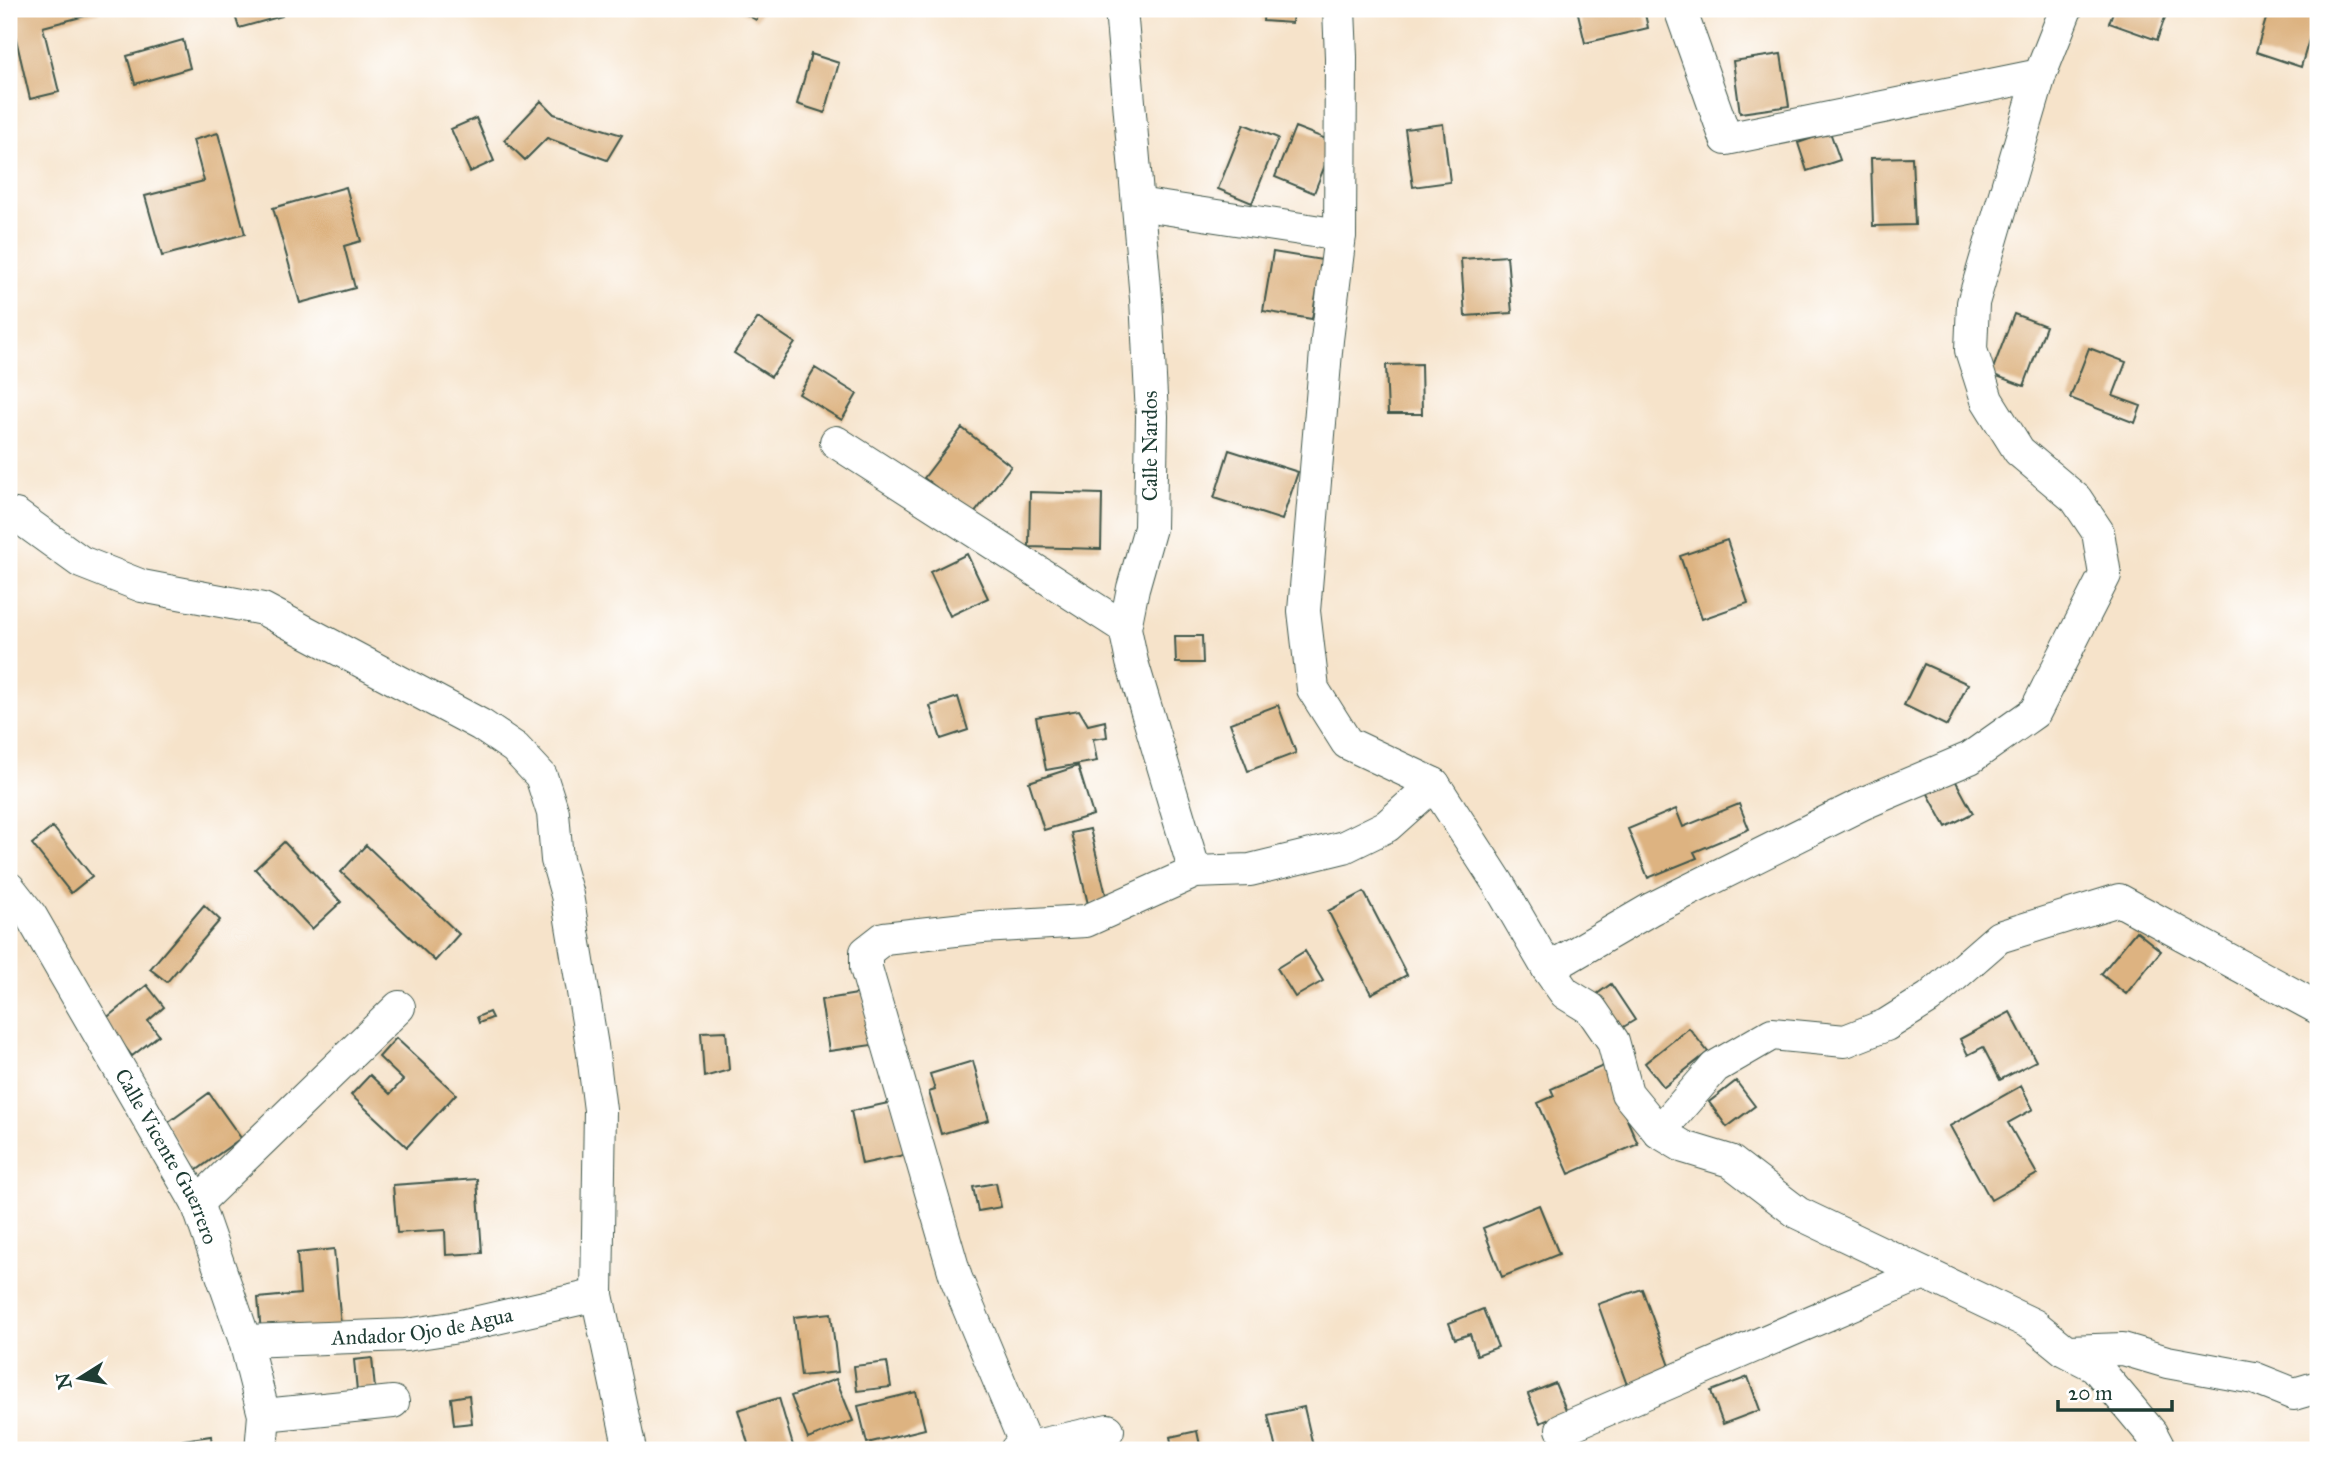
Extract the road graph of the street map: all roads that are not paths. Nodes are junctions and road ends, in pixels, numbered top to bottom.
1 (1121, 9) edge
2 (1339, 9) edge
3 (1680, 9) edge
4 (2066, 9) edge
5 (2040, 75) junction
6 (1138, 204) junction
7 (1340, 235) junction
8 (836, 442) dead end
9 (9, 514) edge
10 (1125, 628) junction
11 (1434, 784) junction
12 (1195, 872) junction
13 (9, 888) edge
14 (1548, 969) junction
15 (399, 1007) dead end
16 (2318, 1008) edge
17 (1659, 1132) junction
18 (197, 1203) junction
19 (1924, 1273) junction
20 (597, 1294) junction
21 (245, 1341) junction
22 (2066, 1352) junction
23 (2318, 1387) edge
24 (393, 1402) dead end
25 (264, 1415) junction
26 (1562, 1429) dead end
27 (1108, 1430) dead end
28 (1024, 1449) edge
29 (261, 1450) edge
30 (629, 1450) edge
31 (2160, 1450) edge

1 - 6 street, Calle Nardos
2 - 7 street
3 - 5 street
4 - 5 street
5 - 14 street
6 - 7 street
6 - 10 street, Calle Nardos
7 - 11 street
8 - 10 street
9 - 20 street
10 - 12 street, Calle Nardos
11 - 12 street
11 - 14 street
12 - 28 street
13 - 18 street, Calle Vicente Guerrero
14 - 17 street
15 - 18 street
16 - 17 street
17 - 19 street
18 - 21 street, Calle Vicente Guerrero
19 - 22 street
19 - 26 street
20 - 21 street, Andador Ojo de Agua
20 - 30 street
21 - 25 street, Calle Vicente Guerrero
22 - 23 street
22 - 31 street
24 - 25 street
25 - 29 street, Calle Vicente Guerrero
27 - 28 street

